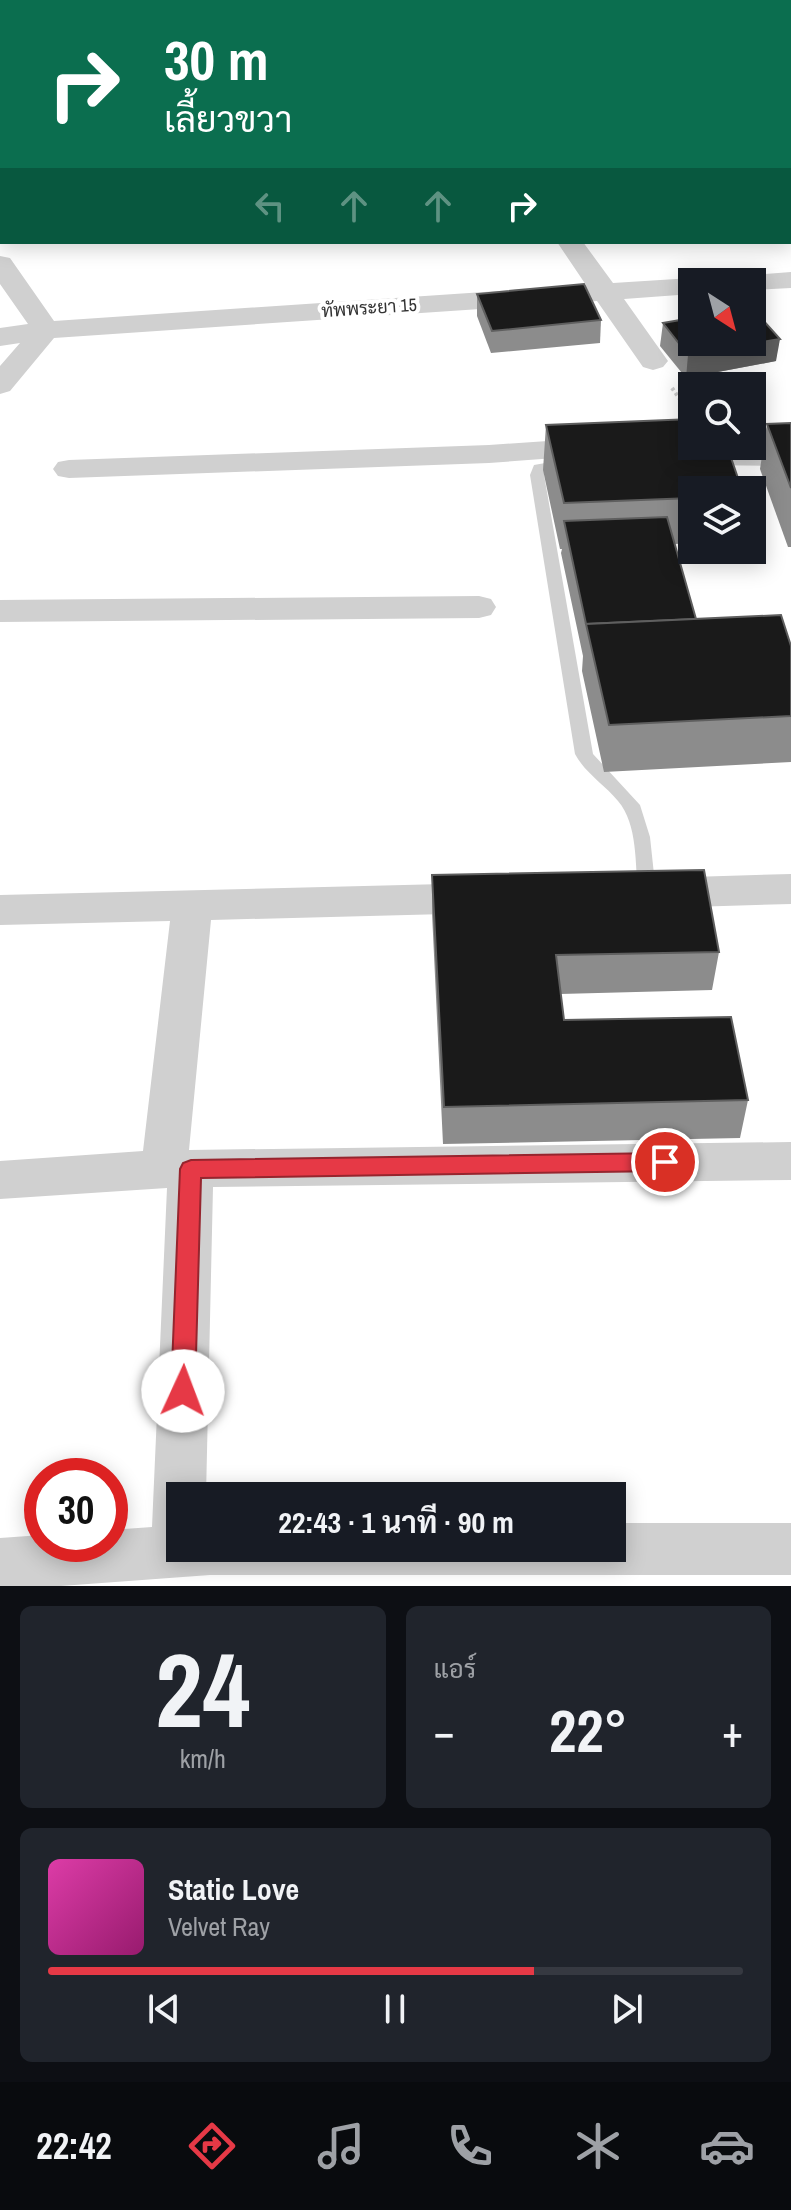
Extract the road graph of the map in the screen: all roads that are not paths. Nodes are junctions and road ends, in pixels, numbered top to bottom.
1 (571, 244) edge
2 (0, 264) edge
3 (791, 280) edge
4 (766, 281) edge
5 (678, 287) edge
6 (606, 292) junction
7 (46, 330) junction
8 (0, 337) edge
9 (653, 361) dead end
10 (0, 385) edge
11 (791, 436) edge
12 (766, 437) edge
13 (678, 451) edge
14 (766, 459) edge
15 (619, 462) edge
16 (791, 462) edge
17 (69, 469) dead end
18 (479, 607) dead end
19 (0, 611) edge
20 (791, 889) edge
21 (632, 894) joint
22 (522, 897) edge
23 (192, 905) junction
24 (0, 910) edge
25 (791, 1161) edge
26 (177, 1169) junction
27 (0, 1180) edge
28 (178, 1482) edge
29 (626, 1549) edge
30 (791, 1549) edge
31 (166, 1551) edge
32 (0, 1564) edge

1 - 6 street
2 - 7 street
3 - 4 street
5 - 6 street, ทัพพระยา 15
6 - 7 street, ทัพพระยา 15
6 - 9 street
7 - 8 street, ทัพพระยา 15
7 - 10 street
11 - 12 street
13 - 17 street
14 - 16 lane
15 - 21 lane
18 - 19 street
20 - 21 street
22 - 23 street
23 - 24 street
23 - 26 street
25 - 26 street
26 - 27 street
26 - 28 street
29 - 30 street
31 - 32 street

